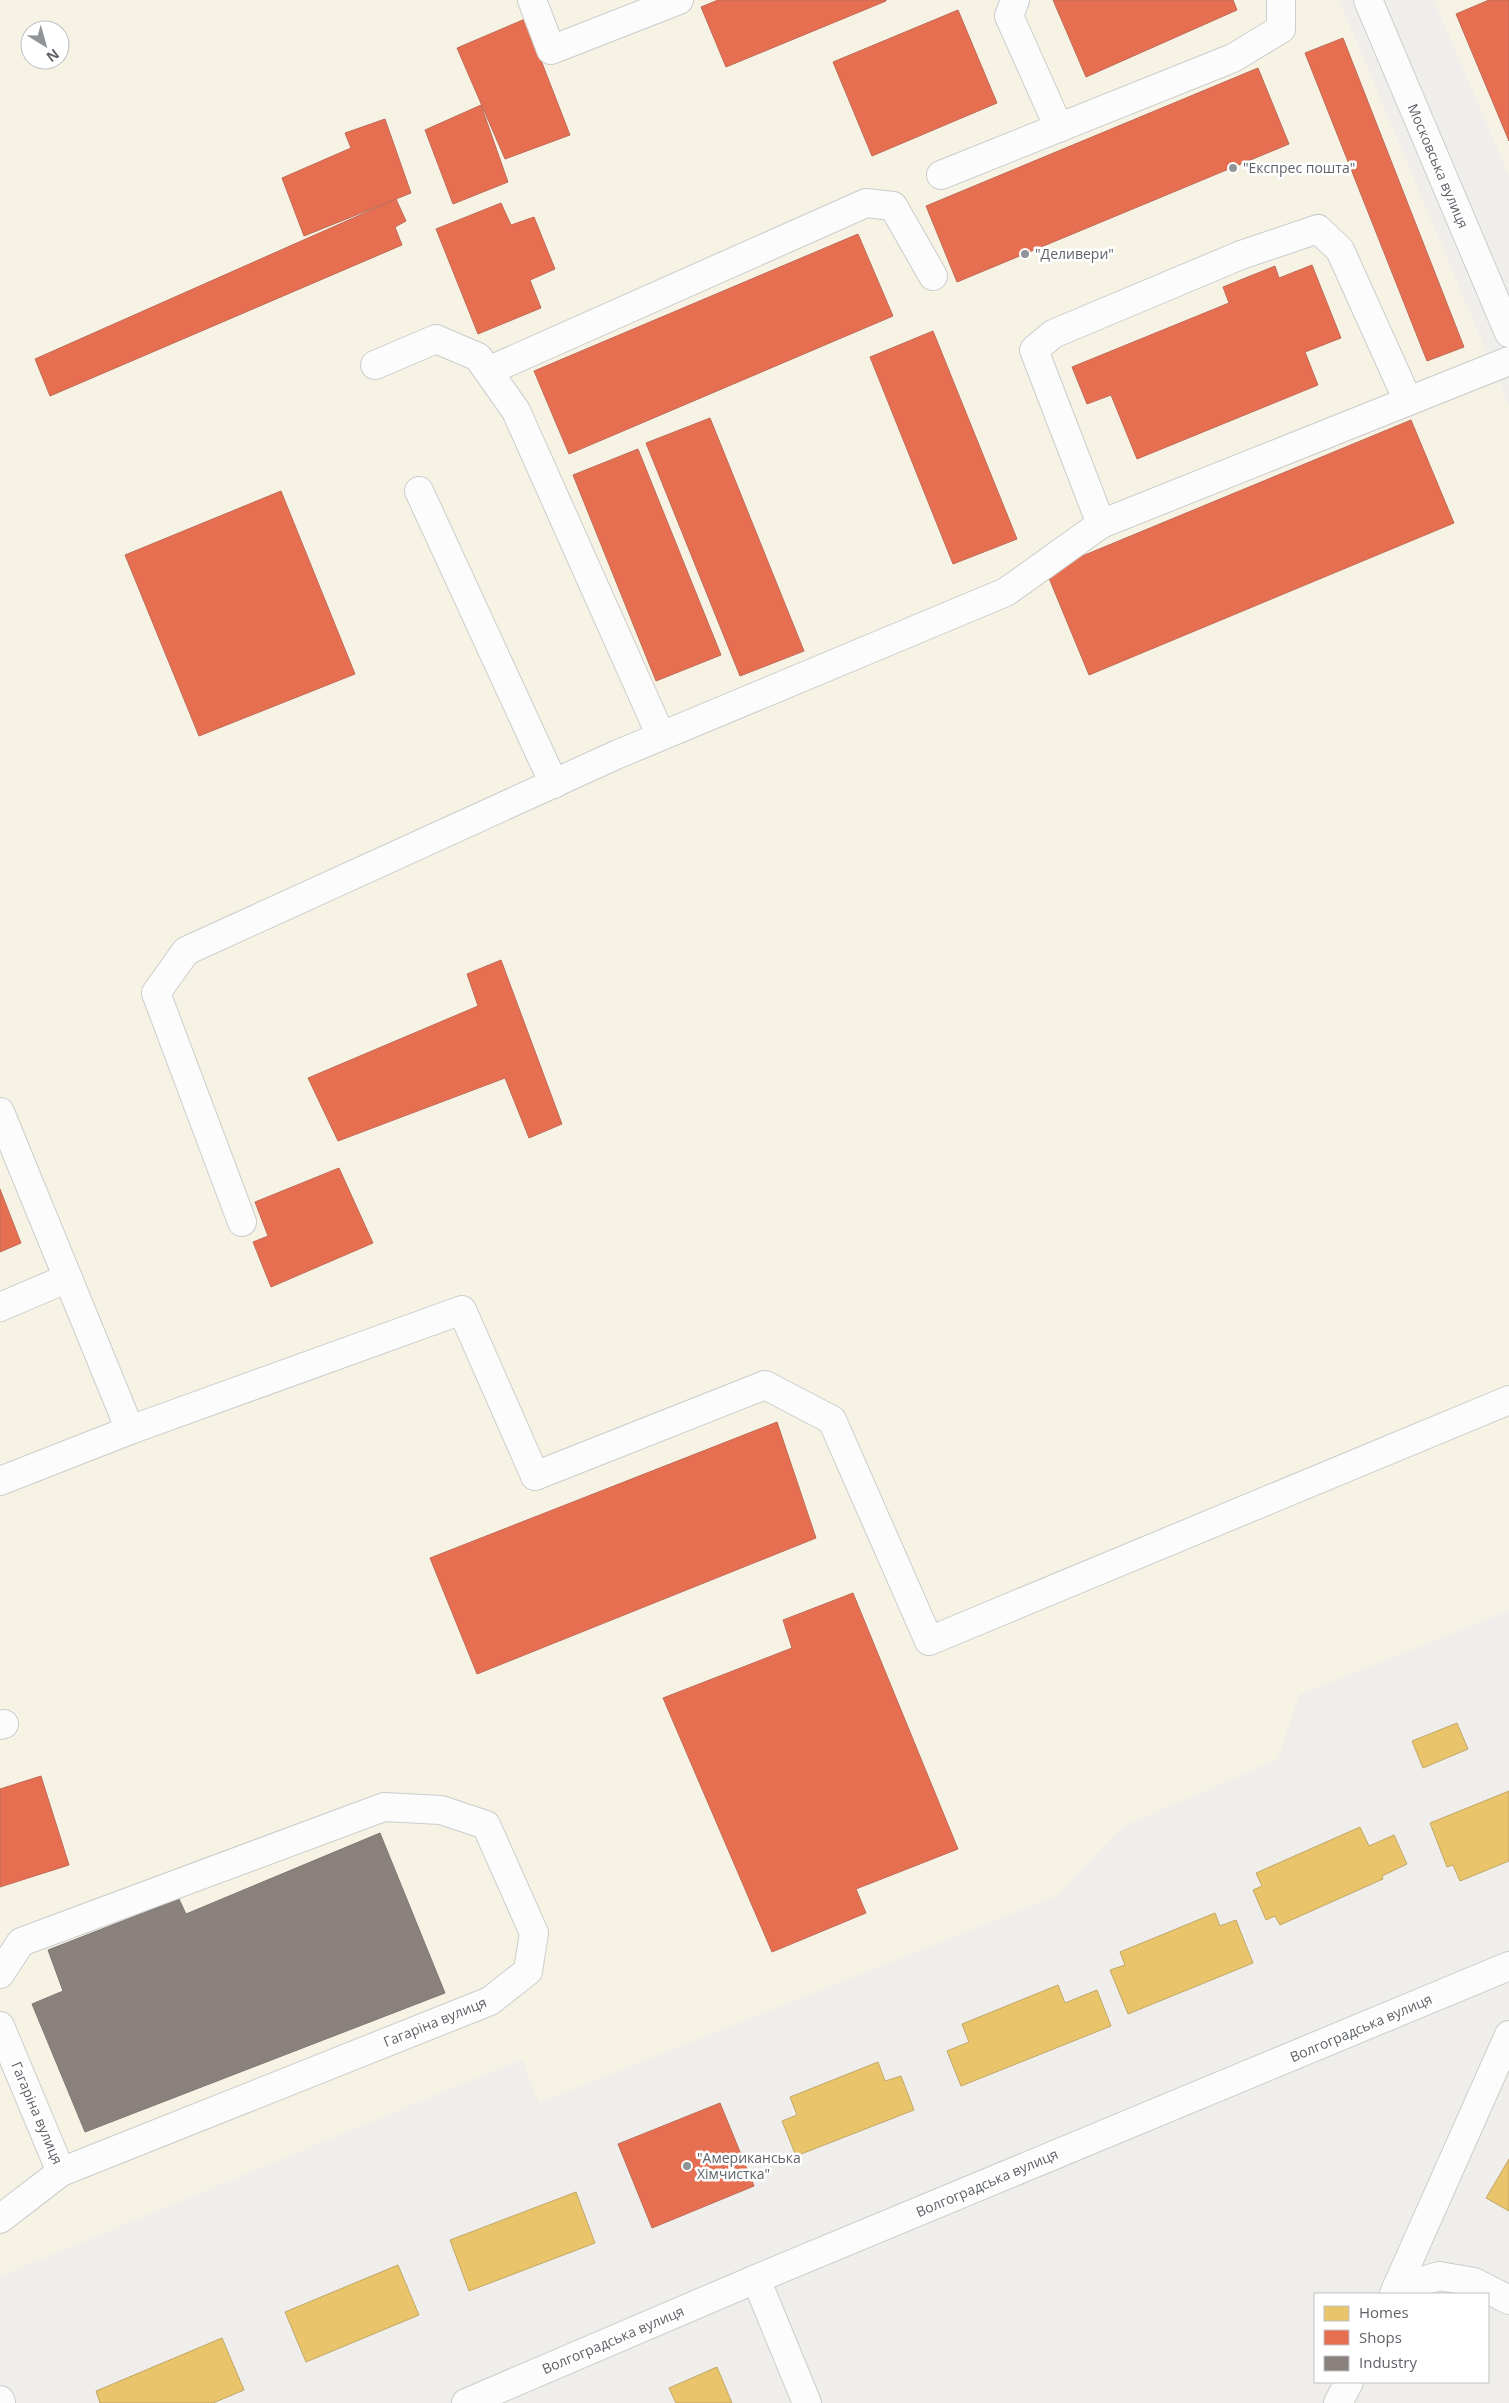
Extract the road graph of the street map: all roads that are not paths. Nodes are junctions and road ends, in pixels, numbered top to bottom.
1 (532, 0) edge
2 (679, 0) edge
3 (1015, 0) edge
4 (1281, 0) edge
5 (1368, 0) edge
6 (1059, 128) junction
7 (941, 175) dead end
8 (933, 276) dead end
9 (1509, 332) edge
10 (1509, 361) edge
11 (375, 365) dead end
12 (488, 371) junction
13 (1408, 401) junction
14 (419, 491) dead end
15 (1101, 524) junction
16 (661, 736) junction
17 (554, 784) junction
18 (0, 1112) edge
19 (242, 1222) dead end
20 (68, 1278) junction
21 (0, 1307) edge
22 (1509, 1400) edge
23 (130, 1430) junction
24 (0, 1481) edge
25 (1509, 1966) edge
26 (0, 1974) edge
27 (0, 2026) edge
28 (1509, 2034) edge
29 (61, 2172) junction
30 (0, 2219) edge
31 (756, 2279) junction
32 (1395, 2291) edge
33 (1509, 2300) edge
34 (1348, 2383) edge
35 (466, 2403) edge
36 (807, 2403) edge
37 (1338, 2403) edge

1 - 2 street
3 - 6 street
4 - 6 street
5 - 9 street, Московська вулиця
6 - 7 street
8 - 12 street
10 - 13 street
11 - 12 street
12 - 16 street
13 - 15 street
13 - 15 street
14 - 17 street
15 - 16 street
16 - 17 street
17 - 19 street
18 - 20 street
20 - 21 street
20 - 23 street
22 - 23 street
23 - 24 street
25 - 31 street, Волгоградська вулиця
26 - 29 street, Гагаріна вулиця
27 - 29 street, Гагаріна вулиця
28 - 32 street
29 - 30 street, Гагаріна вулиця
31 - 35 street, Волгоградська вулиця
31 - 36 street
32 - 33 street
34 - 37 street

